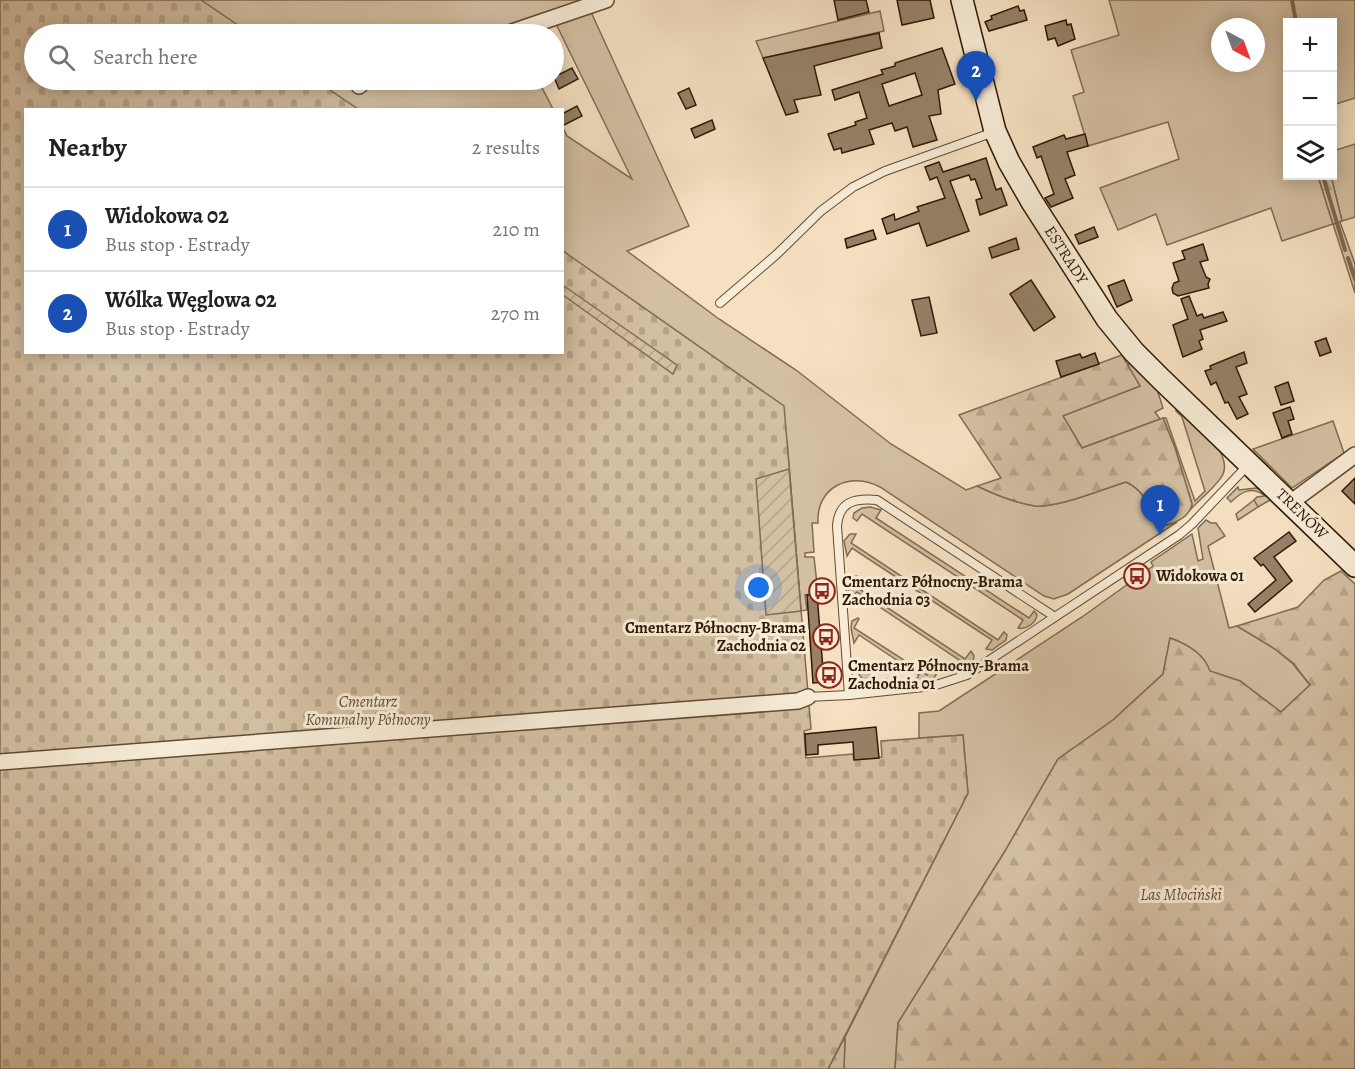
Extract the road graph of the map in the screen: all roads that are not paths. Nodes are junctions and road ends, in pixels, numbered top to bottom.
1 (606, 0) edge
2 (962, 0) edge
3 (535, 24) edge
4 (995, 131) junction
5 (720, 303) dead end
6 (1355, 455) edge
7 (1249, 464) junction
8 (1290, 503) junction
9 (1355, 566) edge
10 (1055, 617) junction
11 (849, 696) junction
12 (808, 697) joint
13 (0, 762) edge

1 - 3 street
2 - 4 main road, ESTRADY
4 - 5 lane
4 - 7 main road, ESTRADY
6 - 8 street
7 - 8 main road, TRENÓW
7 - 10 lane
8 - 9 main road, TRENÓW
10 - 11 lane
10 - 11 lane
11 - 12 lane
12 - 13 street

